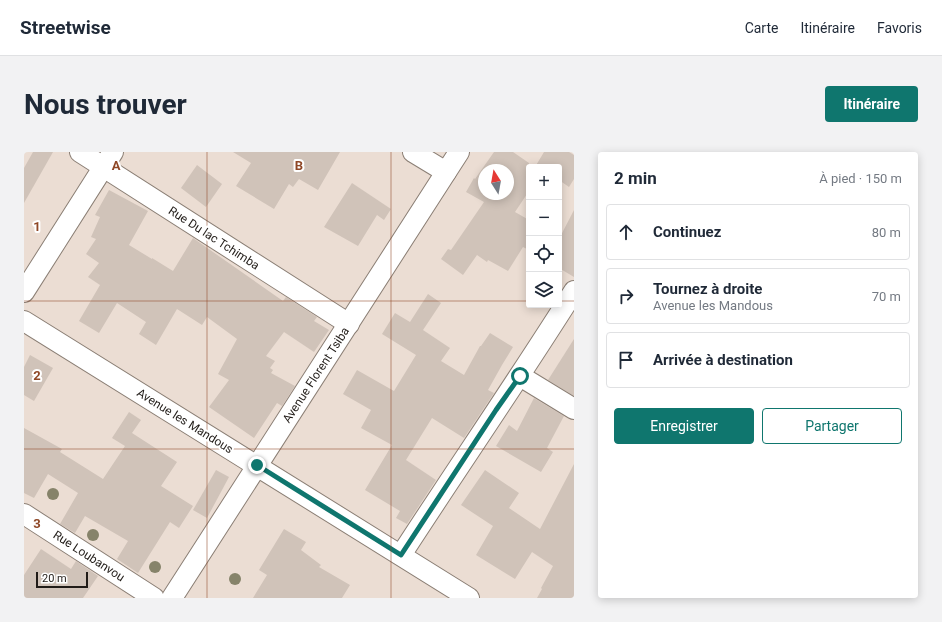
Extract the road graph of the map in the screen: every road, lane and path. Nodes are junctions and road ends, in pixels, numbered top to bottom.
1 (80, 152) edge
2 (413, 152) edge
3 (459, 152) edge
4 (108, 160) edge
5 (446, 172) junction
6 (574, 291) edge
7 (24, 292) edge
8 (24, 321) edge
9 (349, 324) junction
10 (520, 376) junction
11 (574, 409) edge
12 (257, 465) junction
13 (24, 514) edge
14 (401, 555) junction
15 (154, 598) edge
16 (172, 598) edge
17 (469, 598) edge

1 - 4 street, Rue Du lac Tchimba
2 - 5 street
3 - 5 street, Avenue Florent Tsiba
4 - 7 street
4 - 9 street, Rue Du lac Tchimba
5 - 9 street, Avenue Florent Tsiba
6 - 10 street
8 - 12 street, Avenue les Mandous
9 - 12 street, Avenue Florent Tsiba
10 - 11 street
10 - 14 street
12 - 14 street, Avenue les Mandous
12 - 16 street, Avenue Florent Tsiba
13 - 15 street, Rue Loubanvou
14 - 17 street, Avenue les Mandous

